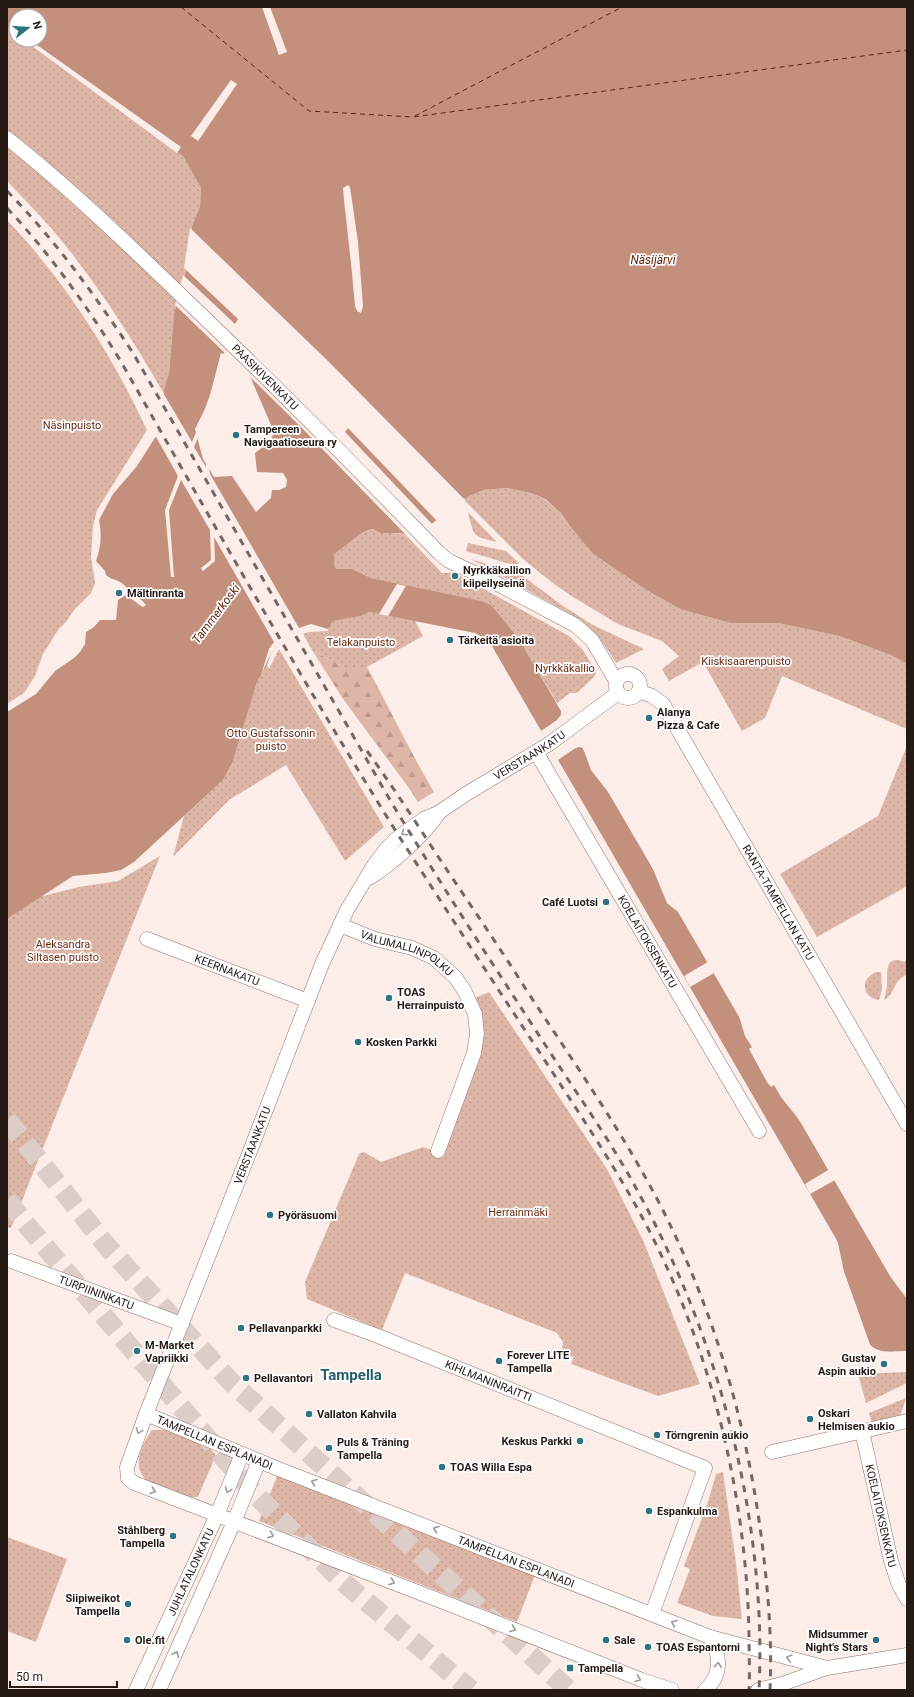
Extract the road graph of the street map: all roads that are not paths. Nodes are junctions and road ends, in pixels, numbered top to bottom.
1 (7, 138) edge
2 (617, 687) junction
3 (640, 691) junction
4 (536, 752) junction
5 (340, 925) junction
6 (147, 939) dead end
7 (308, 1001) junction
8 (907, 1124) edge
9 (759, 1131) dead end
10 (438, 1151) dead end
11 (11, 1261) dead end
12 (334, 1320) dead end
13 (182, 1324) junction
14 (146, 1414) junction
15 (907, 1420) edge
16 (862, 1431) junction
17 (772, 1452) dead end
18 (242, 1454) junction
19 (259, 1461) junction
20 (217, 1515) junction
21 (234, 1522) junction
22 (907, 1599) edge
23 (654, 1608) junction
24 (710, 1637) junction
25 (907, 1655) edge
26 (827, 1668) junction
27 (136, 1690) edge
28 (160, 1690) edge
29 (672, 1690) edge
30 (705, 1690) edge
31 (758, 1690) edge

1 - 2 street, PAASIKIVENKATU
2 - 3 street
2 - 3 street
2 - 4 street, VERSTAANKATU
3 - 8 street, RANTA-TAMPELLAN KATU
4 - 5 street, VERSTAANKATU
4 - 9 street, KOELAITOKSENKATU
5 - 7 street, VERSTAANKATU
5 - 10 street, VALUMALLINPOLKU
6 - 7 street, KEERNAKATU
7 - 13 street, VERSTAANKATU
11 - 13 street, TURPIININKATU
12 - 23 street, KIHLMANINRAITTI
13 - 14 street, VERSTAANKATU
14 - 18 street, TAMPELLAN ESPLANADI
14 -> 20 street, TAMPELLAN ESPLANADI
15 - 16 street
16 - 17 street
16 - 22 street, KOELAITOKSENKATU
18 - 19 street, TAMPELLAN ESPLANADI
18 -> 20 street, JUHLATALONKATU
19 - 21 street, JUHLATALONKATU
23 -> 19 street, TAMPELLAN ESPLANADI
20 - 21 street, TAMPELLAN ESPLANADI
20 - 27 street, JUHLATALONKATU
28 -> 21 street, JUHLATALONKATU
21 -> 29 street, TAMPELLAN ESPLANADI
24 -> 23 street, TAMPELLAN ESPLANADI
26 -> 24 street, TAMPELLAN ESPLANADI
30 -> 24 street
25 - 26 street, TAMPELLAN ESPLANADI
26 - 31 street, TAMPELLAN ESPLANADI

